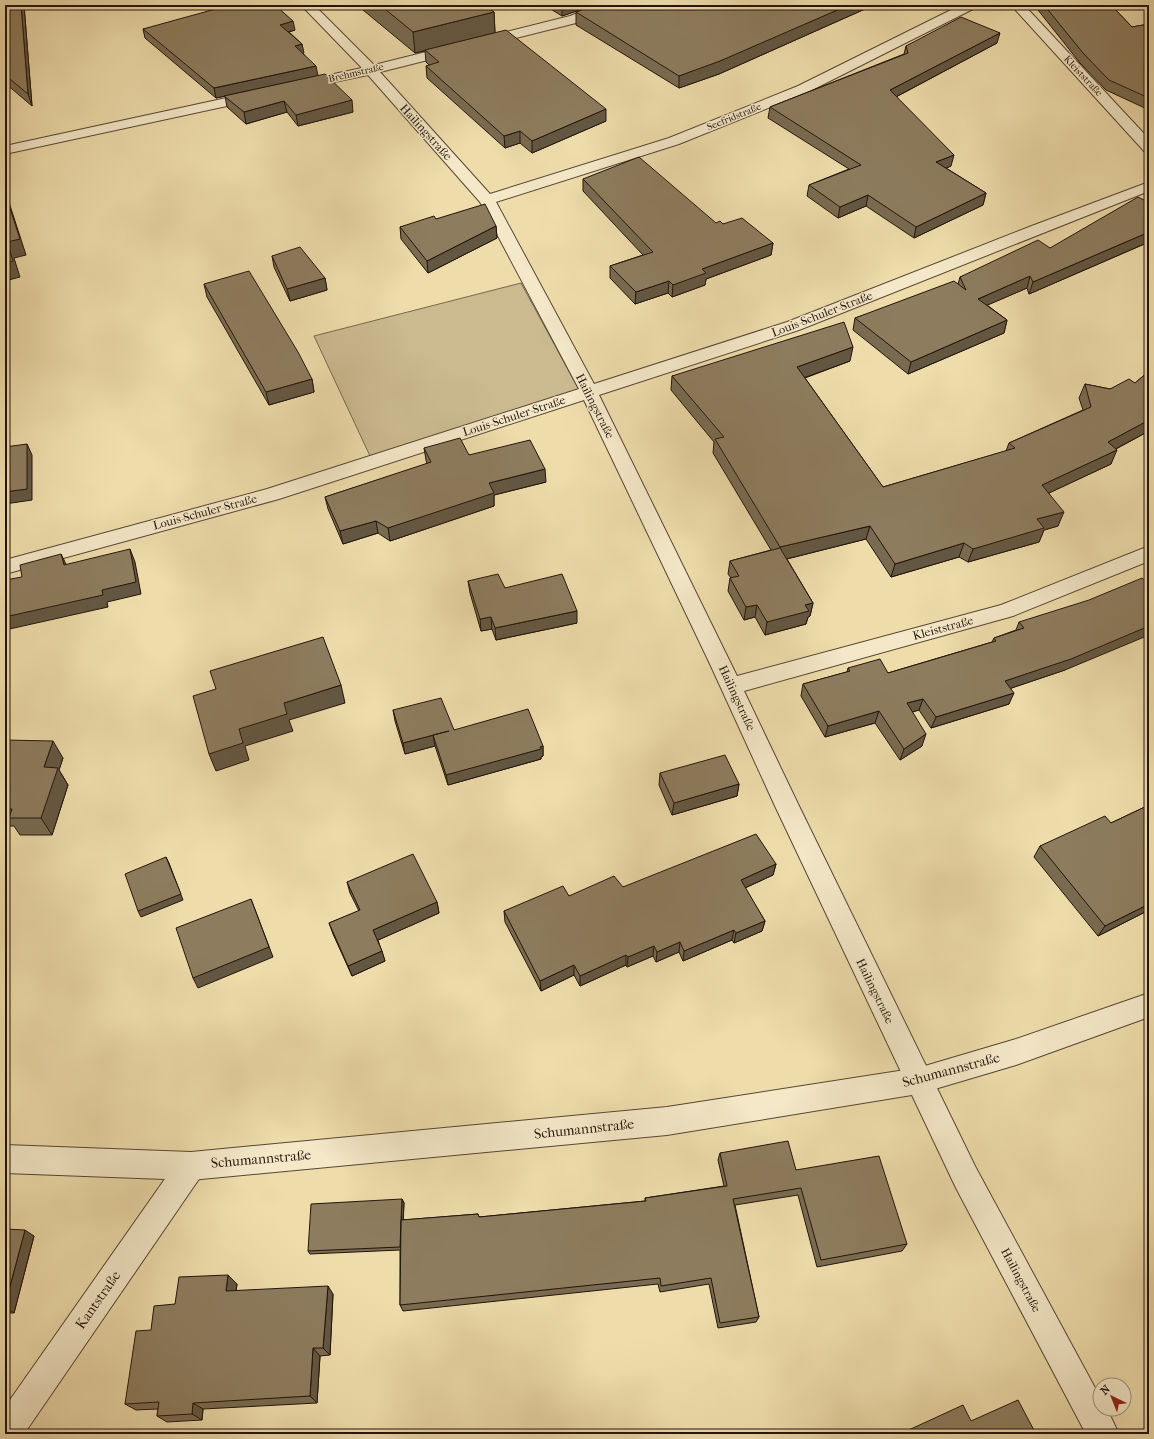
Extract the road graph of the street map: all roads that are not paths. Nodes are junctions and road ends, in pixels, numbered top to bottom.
1 (307, 5) edge
2 (611, 5) edge
3 (971, 5) edge
4 (1017, 5) edge
5 (371, 70) junction
6 (285, 89) edge
7 (270, 92) edge
8 (1149, 148) edge
9 (5, 150) edge
10 (1149, 186) edge
11 (487, 200) junction
12 (589, 392) junction
13 (1149, 553) edge
14 (5, 567) edge
15 (731, 686) junction
16 (1149, 1006) edge
17 (918, 1081) junction
18 (5, 1159) edge
19 (191, 1166) junction
20 (5, 1434) edge
21 (1103, 1434) edge

1 - 5 street, Hailingstraße
2 - 5 street, Brehmstraße
3 - 11 street, Seefridstraße
4 - 8 street, Kleiststraße
5 - 6 street, Brehmstraße
5 - 11 street, Hailingstraße
7 - 9 street
10 - 12 street, Louis-Schuler-Straße
11 - 12 street, Hailingstraße
12 - 14 street, Louis-Schuler-Straße
12 - 15 street, Hailingstraße
13 - 15 street, Kleiststraße
15 - 17 street, Hailingstraße
16 - 17 street, Schumannstraße
17 - 19 street, Schumannstraße
17 - 21 street, Hailingstraße
18 - 19 street, Schumannstraße
19 - 20 street, Kantstraße

